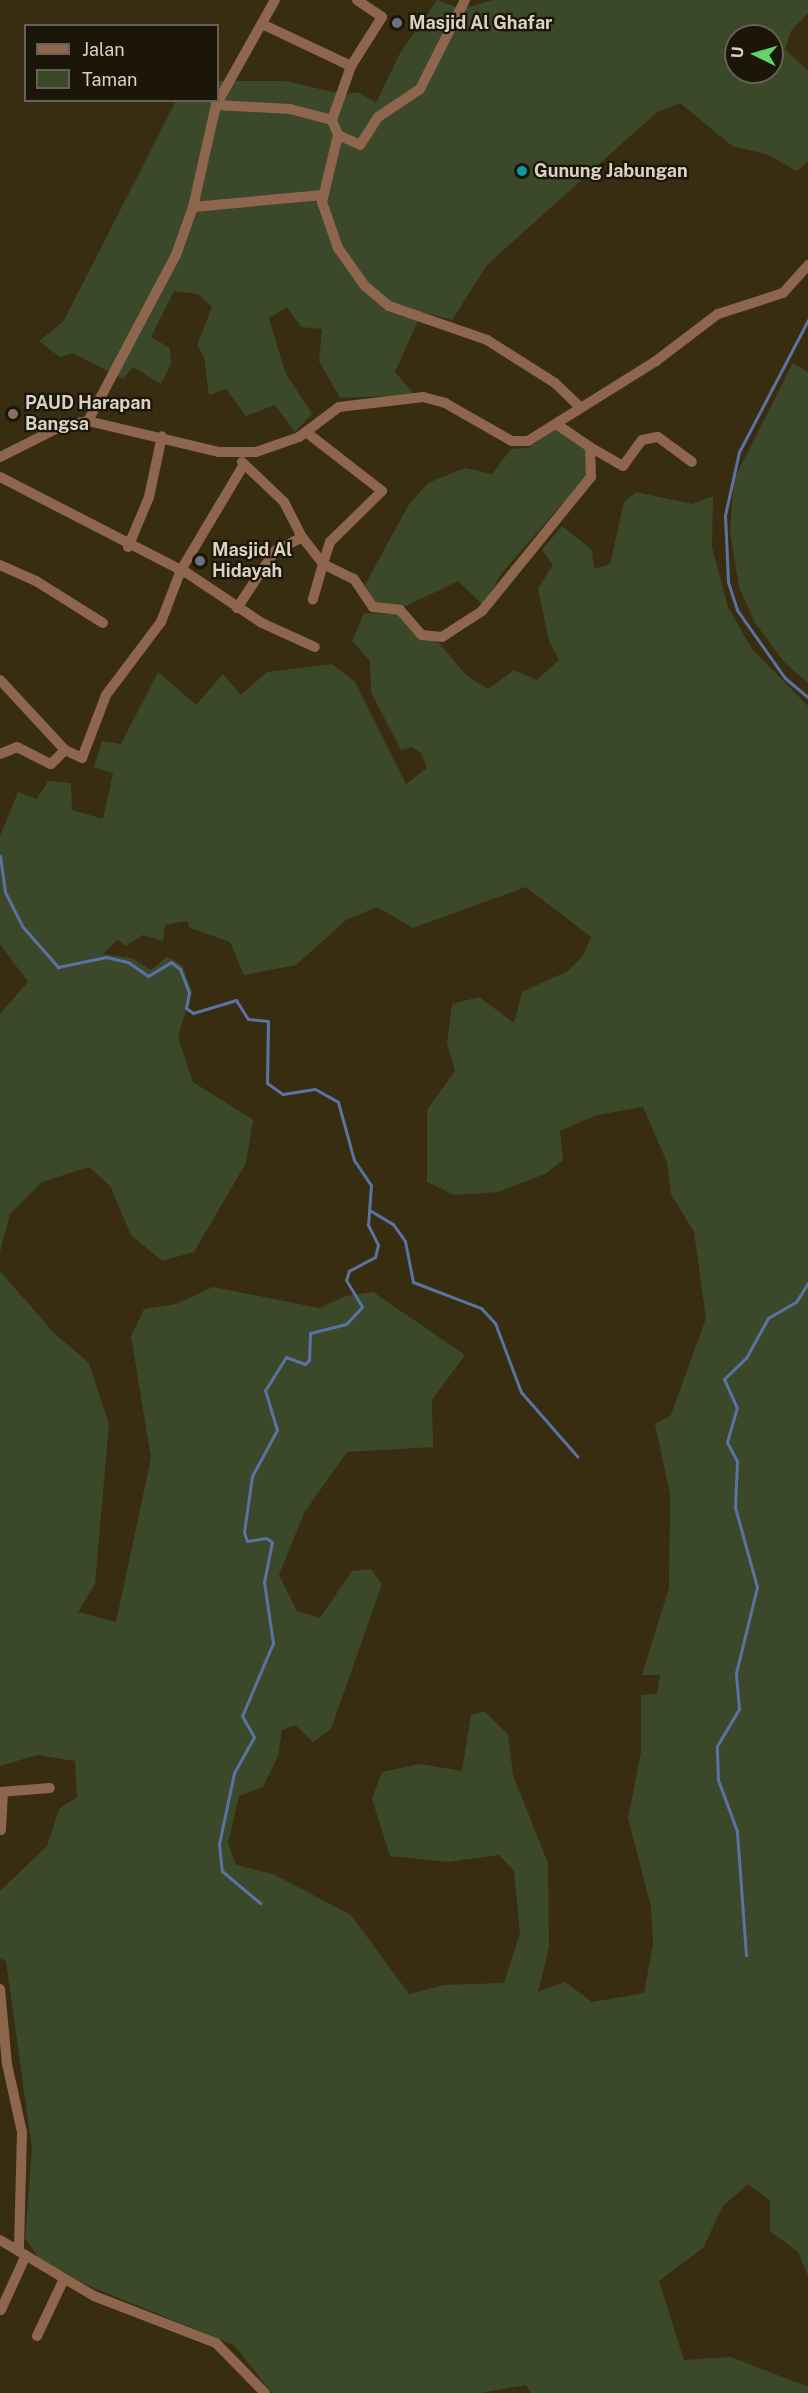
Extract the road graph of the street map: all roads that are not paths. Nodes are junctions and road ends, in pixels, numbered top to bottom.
1 (275, 0) edge
2 (357, 0) edge
3 (465, 0) edge
4 (262, 24) junction
5 (351, 66) junction
6 (219, 100) edge
7 (218, 102) edge
8 (216, 105) junction
9 (332, 120) junction
10 (338, 135) junction
11 (322, 195) junction
12 (194, 207) junction
13 (808, 265) edge
14 (579, 406) junction
15 (88, 421) junction
16 (556, 424) junction
17 (306, 432) junction
18 (162, 436) junction
19 (590, 447) junction
20 (238, 454) junction
21 (0, 457) edge
22 (692, 462) dead end
23 (243, 466) junction
24 (0, 477) edge
25 (302, 537) junction
26 (128, 547) junction
27 (323, 564) junction
28 (0, 565) edge
29 (181, 570) junction
30 (313, 600) dead end
31 (237, 608) junction
32 (103, 623) dead end
33 (315, 647) dead end
34 (0, 680) edge
35 (65, 750) junction
36 (0, 754) edge
37 (50, 1788) dead end
38 (2, 1792) edge
39 (1, 1830) edge
40 (0, 1989) edge
41 (0, 2240) edge
42 (23, 2253) junction
43 (64, 2279) junction
44 (1, 2310) edge
45 (37, 2336) dead end
46 (265, 2393) edge

1 - 4 street
2 - 5 street
3 - 10 street
4 - 5 street
4 - 6 street
5 - 9 street
7 - 8 street
8 - 9 street
8 - 12 street
9 - 10 street
10 - 11 street
11 - 12 street
11 - 14 street
12 - 15 street
13 - 14 street
14 - 16 street
15 - 18 street
15 - 21 street
16 - 17 street
16 - 19 street
17 - 20 street
17 - 27 street
18 - 20 street
18 - 26 street
19 - 22 street
19 - 27 street
20 - 23 street
23 - 25 street
23 - 29 street
24 - 26 street
25 - 27 street
25 - 31 street
26 - 29 street
27 - 30 street
28 - 32 street
29 - 31 street
29 - 35 street
31 - 33 street
34 - 35 street
35 - 36 street
37 - 38 street
38 - 39 street
40 - 42 street
41 - 42 street
42 - 43 street
42 - 44 street
43 - 45 street
43 - 46 street

